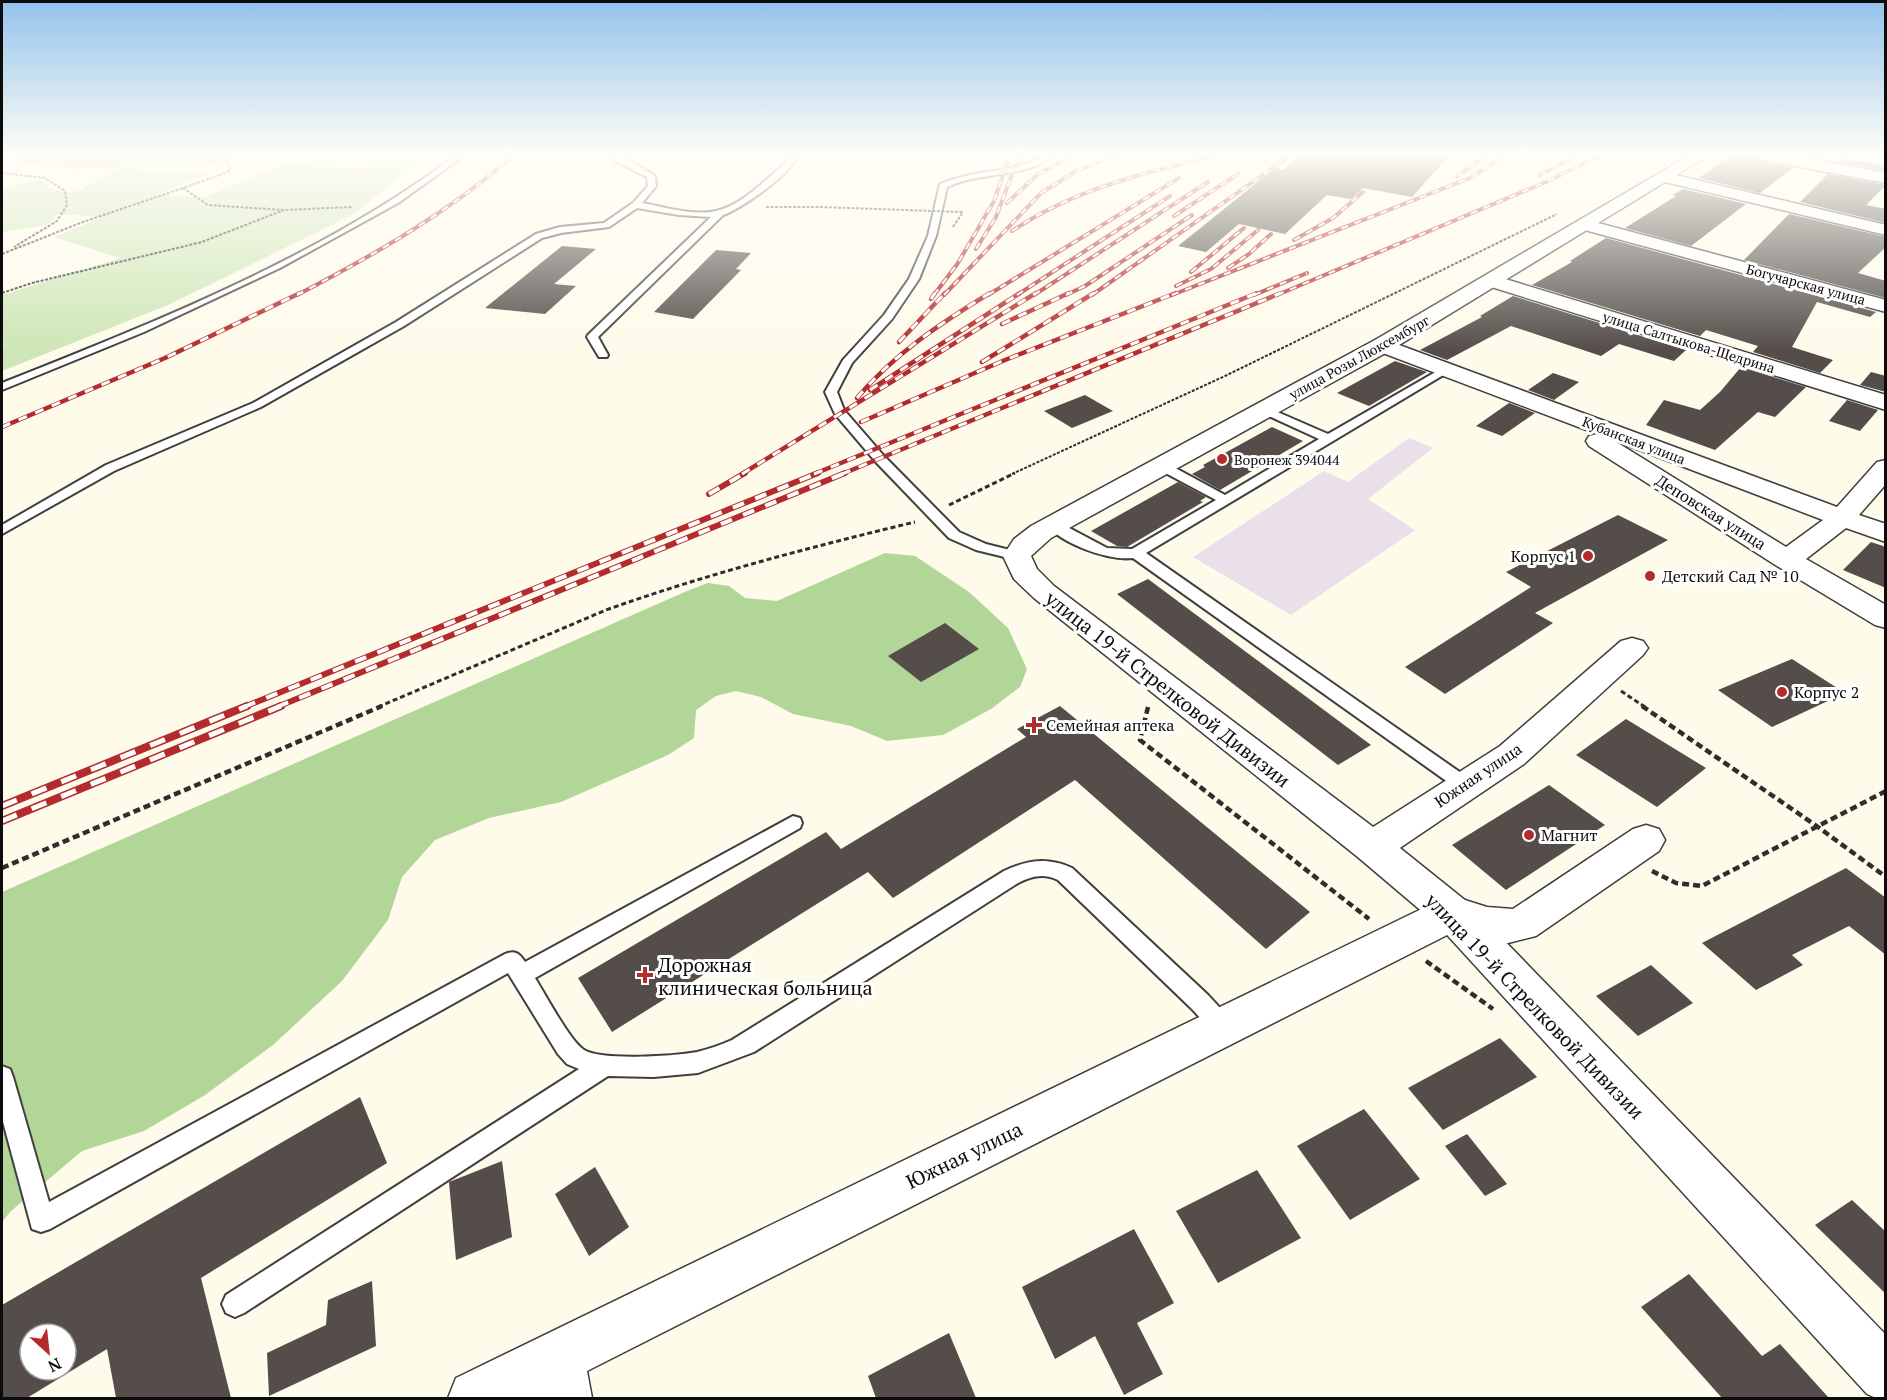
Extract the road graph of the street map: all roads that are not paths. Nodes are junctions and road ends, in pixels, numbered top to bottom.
1 (363, 220) edge
2 (613, 220) edge
3 (712, 220) edge
4 (935, 220) edge
5 (1595, 220) edge
6 (1845, 220) edge
7 (1587, 225) junction
8 (1886, 230) edge
9 (1492, 281) junction
10 (1886, 306) edge
11 (1383, 345) junction
12 (603, 355) dead end
13 (1446, 369) junction
14 (2, 387) edge
15 (1538, 404) junction
16 (1886, 404) edge
17 (1264, 410) junction
18 (1329, 439) junction
19 (1162, 466) junction
20 (1886, 467) edge
21 (1225, 500) junction
22 (1842, 518) junction
23 (1053, 525) junction
24 (2, 530) edge
25 (1886, 534) edge
26 (1136, 553) junction
27 (1017, 556) junction
28 (1787, 560) junction
29 (1886, 618) edge
30 (1632, 648) dead end
31 (1465, 785) junction
32 (793, 823) dead end
33 (1372, 847) junction
34 (1634, 848) road end
35 (1452, 913) junction
36 (521, 975) junction
37 (1223, 1027) junction
38 (605, 1065) junction
39 (2, 1077) edge
40 (235, 1304) dead end
41 (1886, 1375) edge
42 (560, 1378) edge
43 (476, 1398) edge

1 - 14 lane
2 - 24 lane
3 - 12 lane
4 - 27 lane
5 - 7 street, улица Розы Люксембург
6 - 8 street
7 - 9 street, улица Розы Люксембург
7 - 10 street, Богучарская улица
9 - 11 street, улица Розы Люксембург
9 - 16 street, улица Салтыкова-Щедрина
11 - 13 street, Кубанская улица
11 - 17 street, улица Розы Люксембург
13 - 15 street, Кубанская улица
13 - 18 lane
15 - 22 street, Кубанская улица
15 - 28 street, Деповская улица
17 - 18 lane
17 - 19 street, улица Розы Люксембург
18 - 21 lane
19 - 21 lane
19 - 23 street, улица Розы Люксембург
20 - 22 street
21 - 26 lane
22 - 25 street, Кубанская улица
22 - 28 street
23 - 26 lane
23 - 27 street, улица Розы Люксембург
26 - 31 lane
27 - 33 street, улица 19-й Стрелковой Дивизии
28 - 29 street, Деповская улица
30 - 31 street, Южная улица
31 - 33 street, Южная улица
32 - 36 lane
33 - 35 street, улица 19-й Стрелковой Дивизии
34 - 35 street
35 - 37 street, Южная улица
35 - 41 street, улица 19-й Стрелковой Дивизии
36 - 38 lane
36 - 39 lane
37 - 38 lane
37 - 42 street, Южная улица
38 - 40 lane
42 - 43 street, Южная улица

